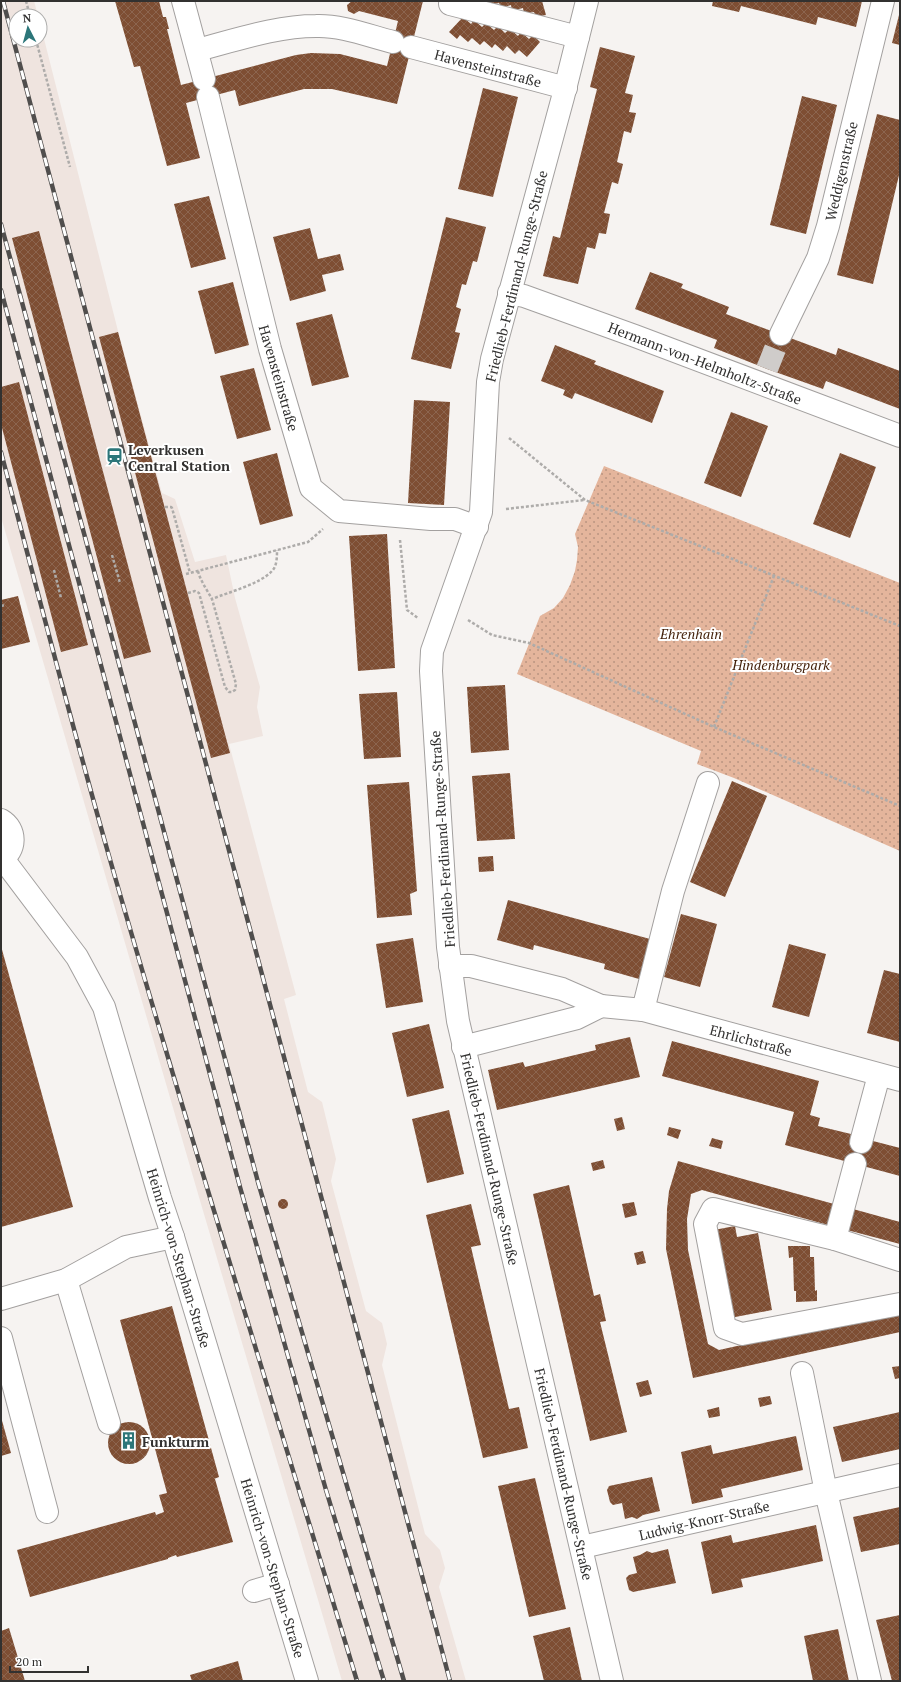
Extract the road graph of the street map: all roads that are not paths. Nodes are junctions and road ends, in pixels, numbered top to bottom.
1 (183, 1) edge
2 (587, 1) edge
3 (883, 1) edge
4 (450, 4) dead end
5 (578, 37) junction
6 (197, 50) junction
7 (566, 88) junction
8 (509, 293) junction
9 (781, 334) tunnel mouth
10 (900, 436) edge
11 (479, 519) junction
12 (708, 783) dead end
13 (1, 820) edge
14 (2, 860) edge
15 (450, 966) junction
16 (601, 1006) junction
17 (643, 1010) junction
18 (463, 1047) junction
19 (879, 1075) junction
20 (900, 1080) edge
21 (861, 1142) dead end
22 (855, 1164) dead end
23 (173, 1237) junction
24 (835, 1239) junction
25 (900, 1260) edge
26 (66, 1280) junction
27 (1, 1299) edge
28 (900, 1304) edge
29 (1, 1338) edge
30 (802, 1373) dead end
31 (109, 1423) dead end
32 (900, 1475) edge
33 (826, 1492) junction
34 (47, 1512) dead end
35 (582, 1547) junction
36 (278, 1584) junction
37 (254, 1591) dead end
38 (307, 1681) edge
39 (612, 1681) edge
40 (870, 1681) edge

1 - 6 street, Havensteinstraße
2 - 5 street, Friedlieb-Ferdinand-Runge-Straße
3 - 9 street, Weddigenstraße
4 - 5 street
5 - 7 street, Friedlieb-Ferdinand-Runge-Straße
6 - 7 street, Havensteinstraße
6 - 11 street, Havensteinstraße
7 - 8 street, Friedlieb-Ferdinand-Runge-Straße
8 - 10 street, Hermann-von-Helmholtz-Straße
8 - 11 street, Friedlieb-Ferdinand-Runge-Straße
11 - 15 street, Friedlieb-Ferdinand-Runge-Straße
12 - 17 street
13 - 14 street, Heinrich-von-Stephan-Straße
14 - 23 street, Heinrich-von-Stephan-Straße
15 - 16 street, Ehrlichstraße
15 - 18 street, Friedlieb-Ferdinand-Runge-Straße
16 - 17 street, Ehrlichstraße
16 - 18 street
17 - 19 street, Ehrlichstraße
18 - 35 street, Friedlieb-Ferdinand-Runge-Straße
19 - 20 street, Ehrlichstraße
19 - 21 street
22 - 24 street
23 - 26 street
23 - 36 street, Heinrich-von-Stephan-Straße
24 - 25 street
24 - 28 street
26 - 27 street
26 - 31 street
29 - 34 street
30 - 33 street
32 - 33 street, Ludwig-Knorr-Straße
33 - 35 street, Ludwig-Knorr-Straße
33 - 40 street
35 - 39 street, Friedlieb-Ferdinand-Runge-Straße
36 - 37 street
36 - 38 street, Heinrich-von-Stephan-Straße

